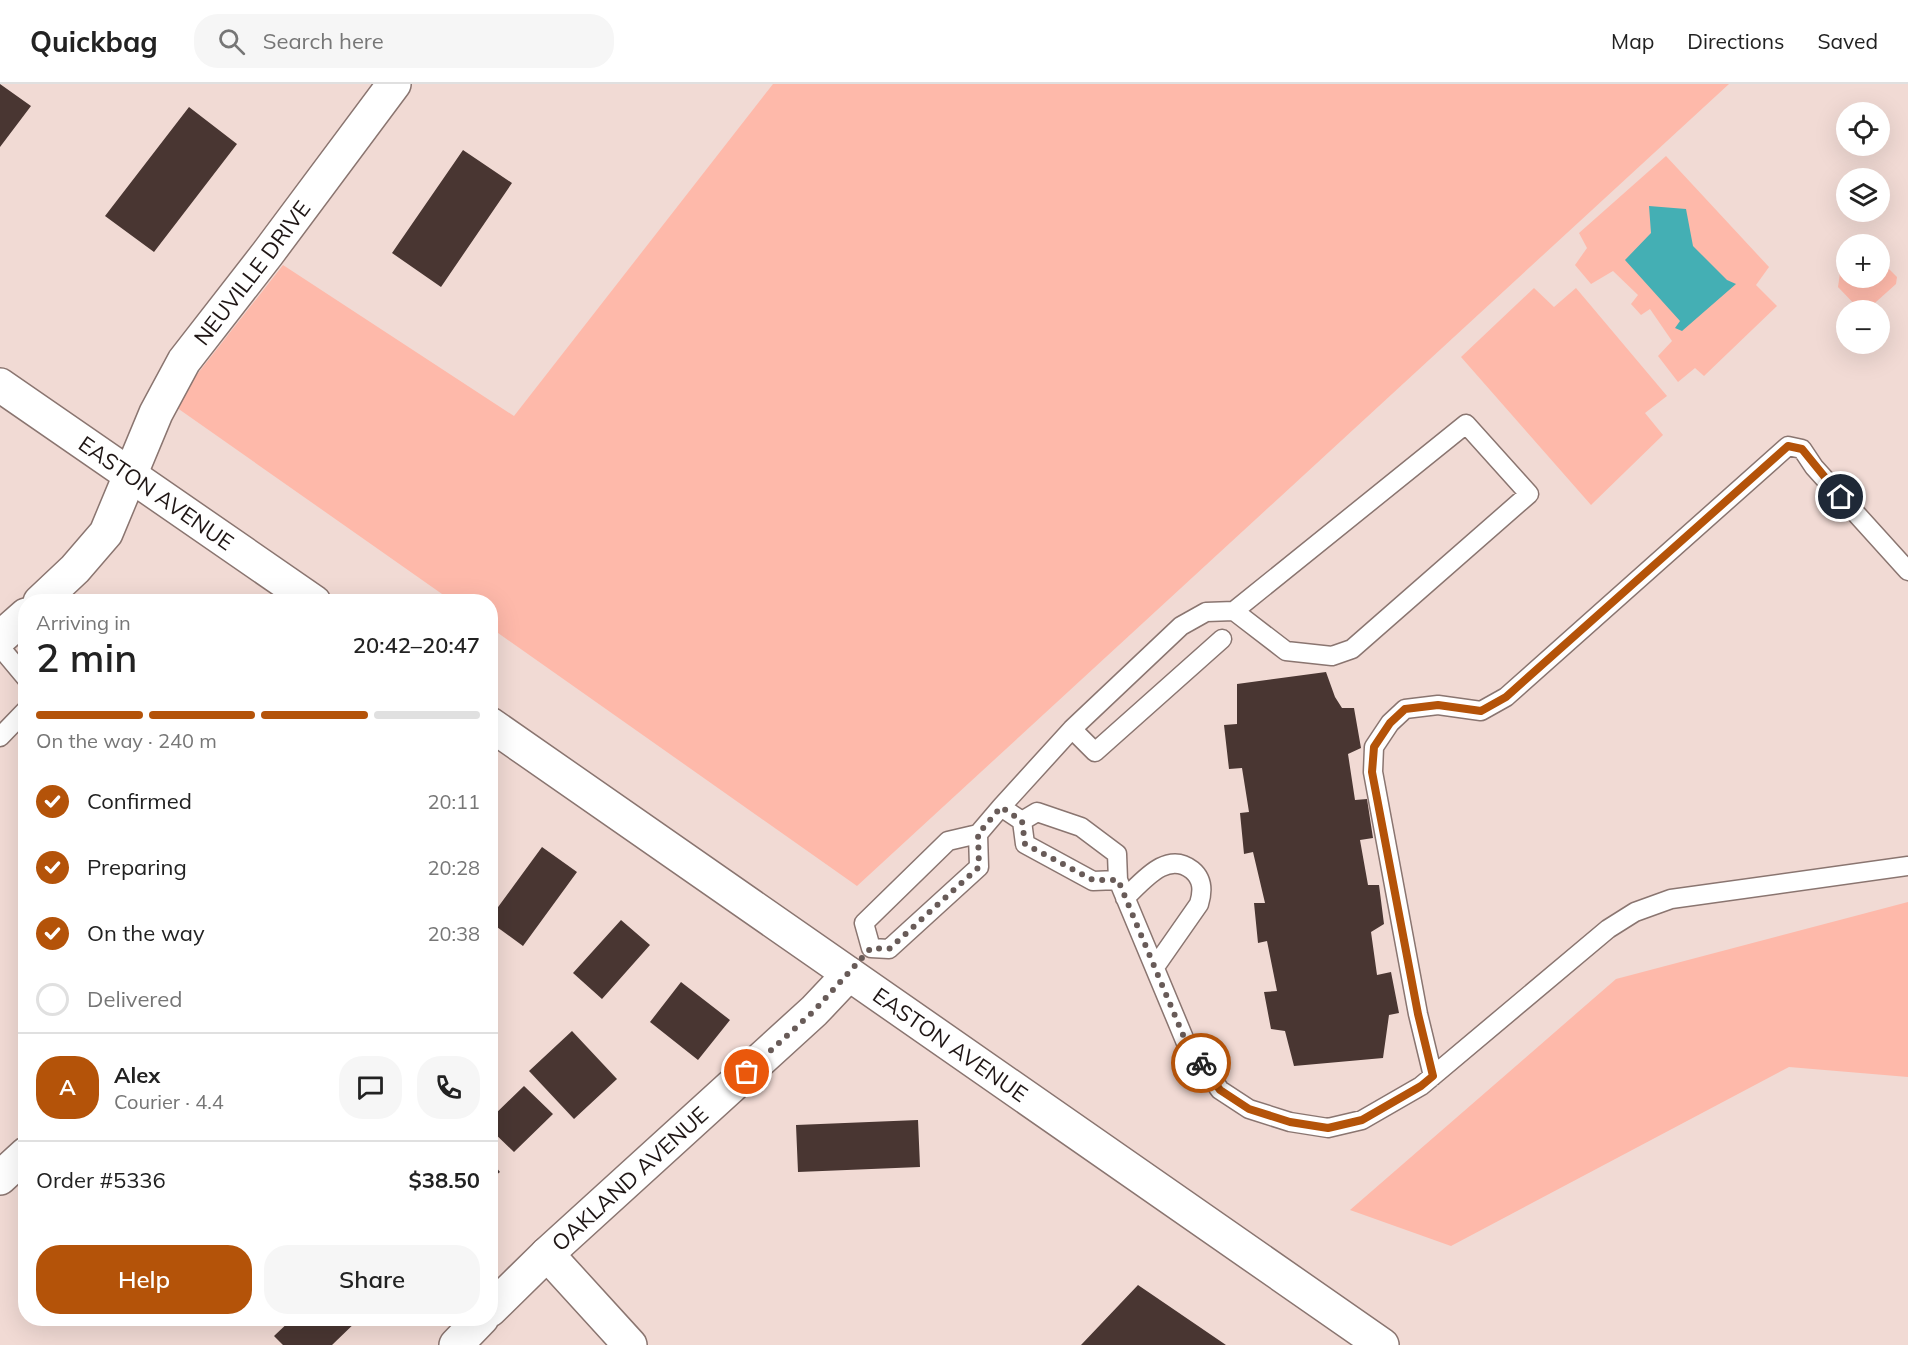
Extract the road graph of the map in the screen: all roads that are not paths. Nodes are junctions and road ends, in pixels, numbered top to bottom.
1 (394, 84) edge
2 (2, 390) edge
3 (131, 475) junction
4 (1908, 571) edge
5 (48, 594) edge
6 (302, 594) edge
7 (1234, 611) junction
8 (18, 622) edge
9 (0, 638) edge
10 (1222, 639) dead end
11 (0, 647) edge
12 (18, 668) edge
13 (18, 718) edge
14 (1072, 729) junction
15 (498, 730) edge
16 (0, 737) edge
17 (1001, 807) junction
18 (1022, 821) junction
19 (978, 834) junction
20 (1908, 866) edge
21 (1118, 880) junction
22 (1125, 898) junction
23 (871, 948) junction
24 (1155, 967) junction
25 (849, 974) junction
26 (1433, 1076) junction
27 (18, 1161) edge
28 (0, 1178) edge
29 (547, 1254) junction
30 (498, 1302) edge
31 (474, 1326) edge
32 (1375, 1343) edge
33 (456, 1345) edge
34 (630, 1345) edge

1 - 3 main road, NEUVILLE DRIVE
2 - 3 main road, EASTON AVENUE
3 - 5 main road, NEUVILLE DRIVE
3 - 6 main road, EASTON AVENUE
4 - 26 lane
7 - 7 lane
7 - 14 lane
8 - 9 main road
10 - 14 lane
11 - 12 lane
13 - 16 lane
14 - 17 lane
15 - 25 main road, EASTON AVENUE
17 - 18 lane
17 - 19 lane
18 - 21 lane
18 - 21 lane
19 - 23 lane
19 - 23 lane
20 - 26 lane
21 - 22 lane
22 - 24 lane
22 - 24 lane
23 - 25 lane
24 - 26 lane
25 - 29 main road, OAKLAND AVENUE
25 - 32 main road, EASTON AVENUE
27 - 28 main road
29 - 30 main road, OAKLAND AVENUE
29 - 34 main road
31 - 33 main road

